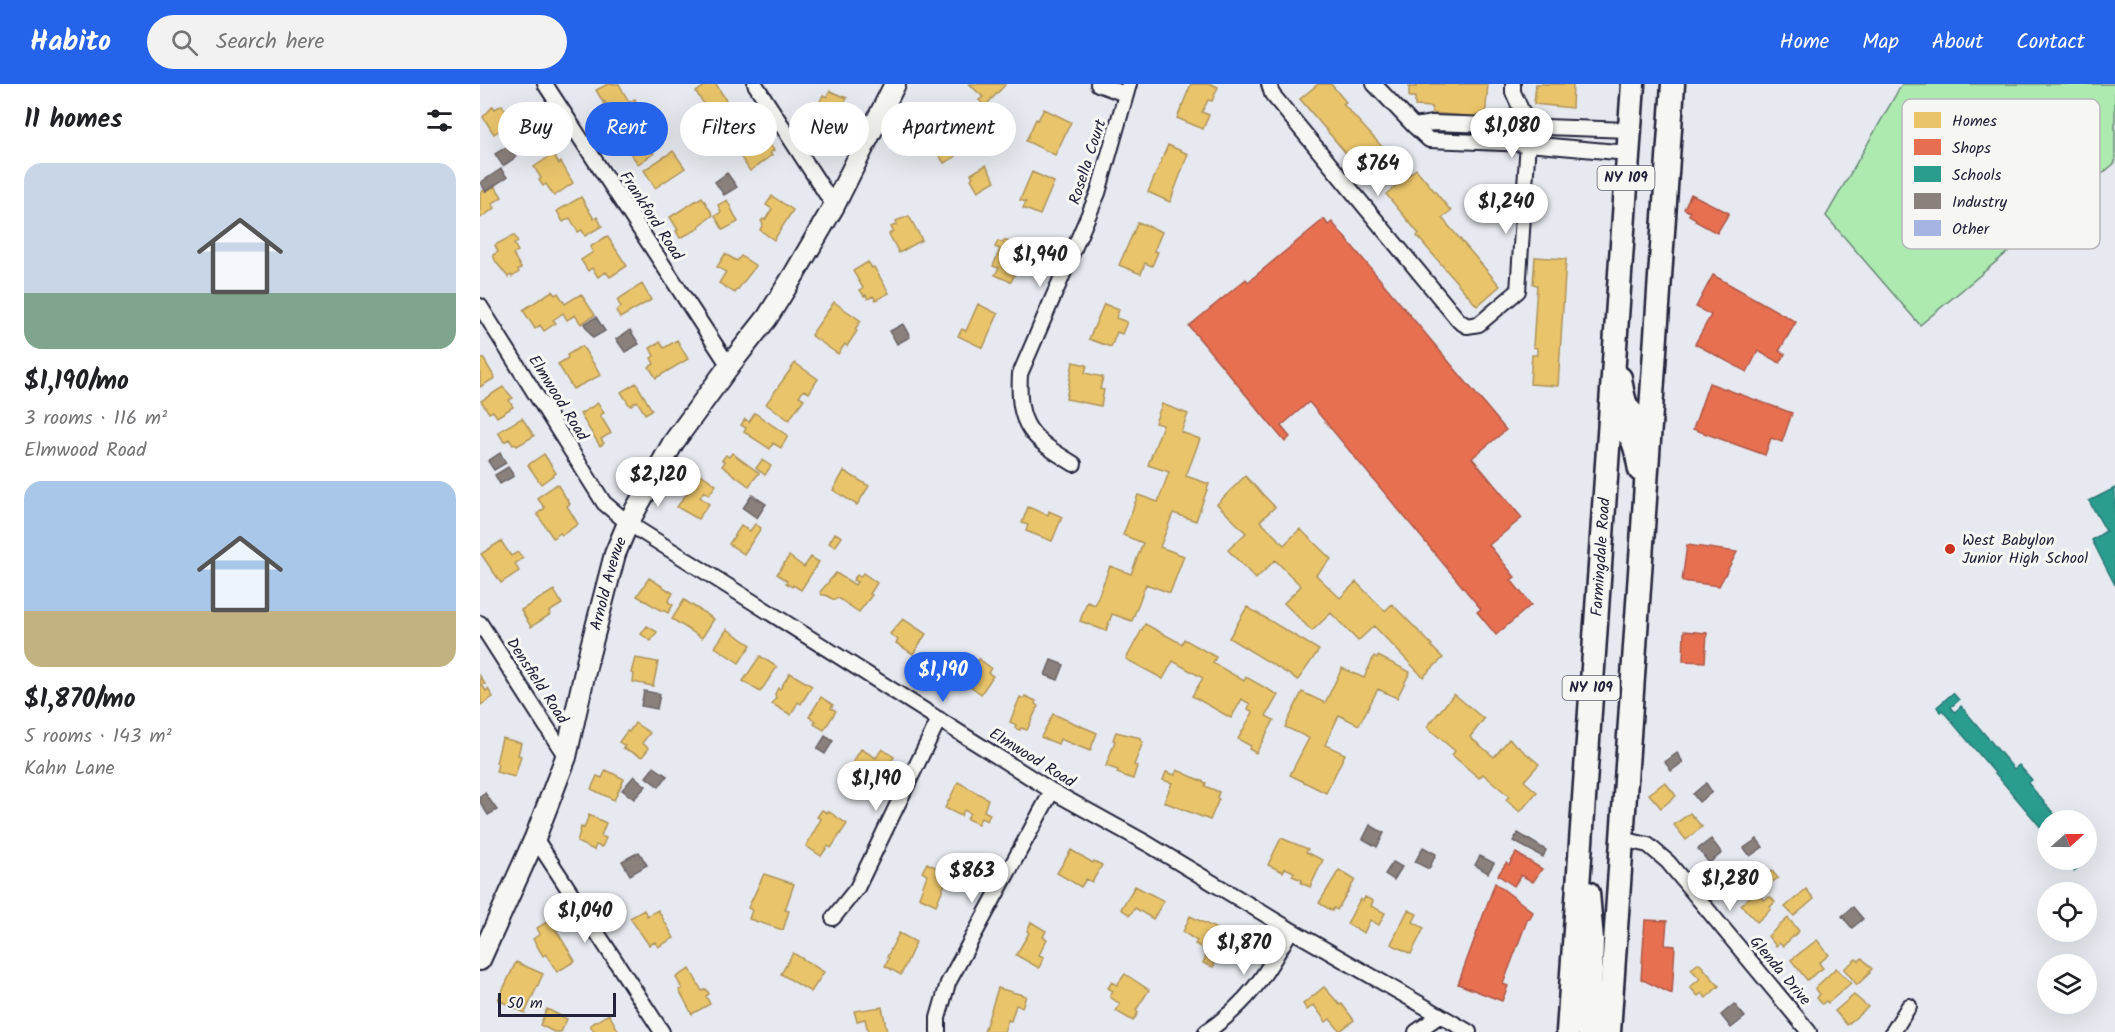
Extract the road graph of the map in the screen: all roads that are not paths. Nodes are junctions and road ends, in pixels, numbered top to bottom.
1 (545, 84) edge
2 (755, 84) edge
3 (895, 84) edge
4 (1098, 84) edge
5 (1269, 84) edge
6 (1374, 84) edge
7 (1513, 84) edge
8 (1633, 84) edge
9 (1673, 84) edge
10 (1127, 89) edge
11 (1413, 126) junction
12 (1529, 127) junction
13 (1629, 130) junction
14 (1528, 144) junction
15 (1628, 153) junction
16 (834, 206) junction
17 (480, 306) edge
18 (1615, 343) junction
19 (729, 366) junction
20 (1610, 422) junction
21 (1650, 423) junction
22 (1074, 464) dead end
23 (1645, 501) junction
24 (628, 523) junction
25 (481, 625) edge
26 (939, 719) junction
27 (566, 758) junction
28 (1052, 791) junction
29 (535, 838) junction
30 (1622, 839) junction
31 (1581, 844) junction
32 (833, 918) dead end
33 (1291, 930) junction
34 (481, 952) edge
35 (1908, 1006) dead end
36 (1439, 1016) junction
37 (662, 1032) edge
38 (938, 1032) edge
39 (1206, 1032) edge
40 (1416, 1032) edge
41 (1469, 1032) edge
42 (1568, 1032) edge
43 (1589, 1032) edge
44 (1609, 1032) edge
45 (1809, 1032) edge
46 (1893, 1032) edge

1 - 19 street, Frankford Road
2 - 16 street
3 - 16 street, Arnold Avenue
4 - 10 street
5 - 14 street
6 - 11 street
7 - 12 street
8 - 13 main road, Farmingdale Road / NY 109
9 - 21 main road, NY 109
10 - 22 street, Rosella Court
11 - 12 street
11 - 14 street
12 - 13 street
12 - 14 street
13 - 15 main road, Farmingdale Road / NY 109
14 - 15 street
15 - 18 main road, Farmingdale Road / NY 109
16 - 19 street, Arnold Avenue
17 - 24 street, Elmwood Road
18 - 20 main road, Farmingdale Road / NY 109
18 - 21 main road
19 - 24 street, Arnold Avenue
20 - 23 main road
20 - 31 main road, Farmingdale Road / NY 109
21 - 23 main road, NY 109
23 - 30 main road, NY 109
24 - 26 street, Elmwood Road
24 - 27 street, Arnold Avenue
25 - 27 street, Densfield Road
26 - 28 street, Elmwood Road
26 - 32 street
27 - 29 street, Arnold Avenue
28 - 33 street, Elmwood Road
28 - 38 street
29 - 34 street, Arnold Avenue
29 - 37 street
30 - 44 main road, NY 109
30 - 45 street, Glenda Drive
31 - 42 main road, Farmingdale Road / NY 109
31 - 43 main road
33 - 36 street, Elmwood Road
33 - 39 street
35 - 46 street
36 - 40 street
36 - 41 street, Elmwood Road

